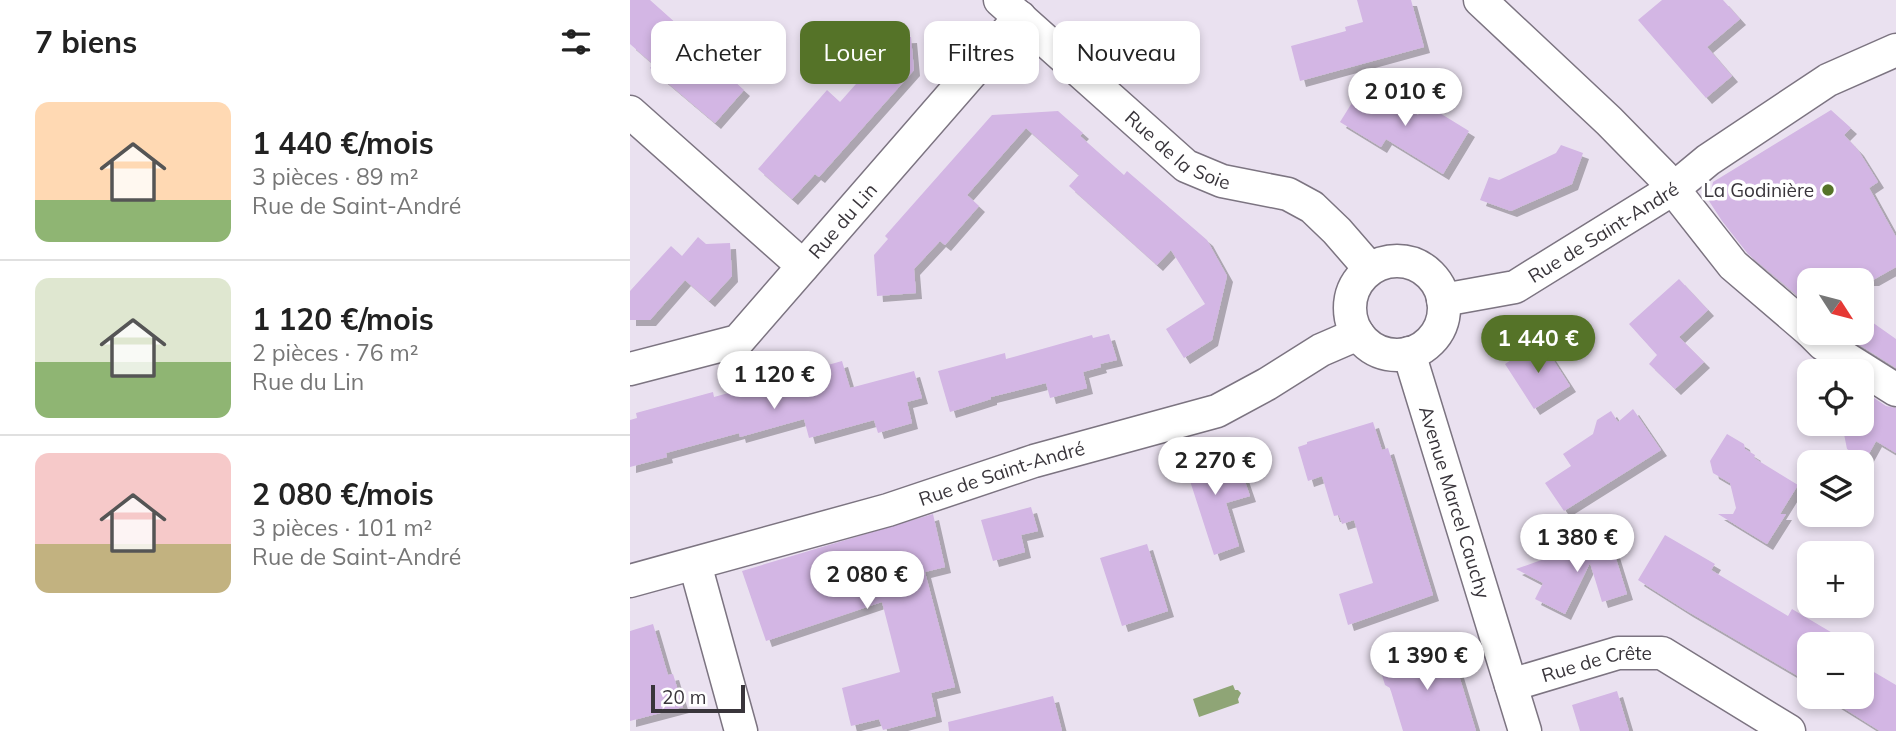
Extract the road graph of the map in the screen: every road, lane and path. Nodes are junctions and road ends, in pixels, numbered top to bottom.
1 (1480, 0) edge
2 (1010, 9) edge
3 (1896, 50) edge
4 (630, 112) edge
5 (1674, 189) junction
6 (803, 266) junction
7 (1370, 269) junction
8 (1443, 300) junction
9 (1797, 321) edge
10 (1358, 334) junction
11 (1826, 345) edge
12 (1409, 353) junction
13 (630, 369) edge
14 (1896, 390) edge
15 (695, 564) junction
16 (630, 582) edge
17 (1511, 685) junction
18 (741, 731) edge
19 (1525, 731) edge
20 (1789, 731) edge

1 - 5 street
2 - 6 street, Rue du Lin
2 - 7 street, Rue de la Soie
3 - 5 street, Rue de Saint-André
4 - 6 street
5 - 8 street, Rue de Saint-André
5 - 9 street
6 - 13 street, Rue du Lin
7 - 8 street
7 - 10 street
8 - 12 street
10 - 12 street
10 - 15 street, Rue de Saint-André
11 - 14 street
12 - 17 street, Avenue Marcel Cauchy
15 - 16 street, Rue de Saint-André
15 - 18 street
17 - 19 street, Avenue Marcel Cauchy
17 - 20 street, Rue de Crête

